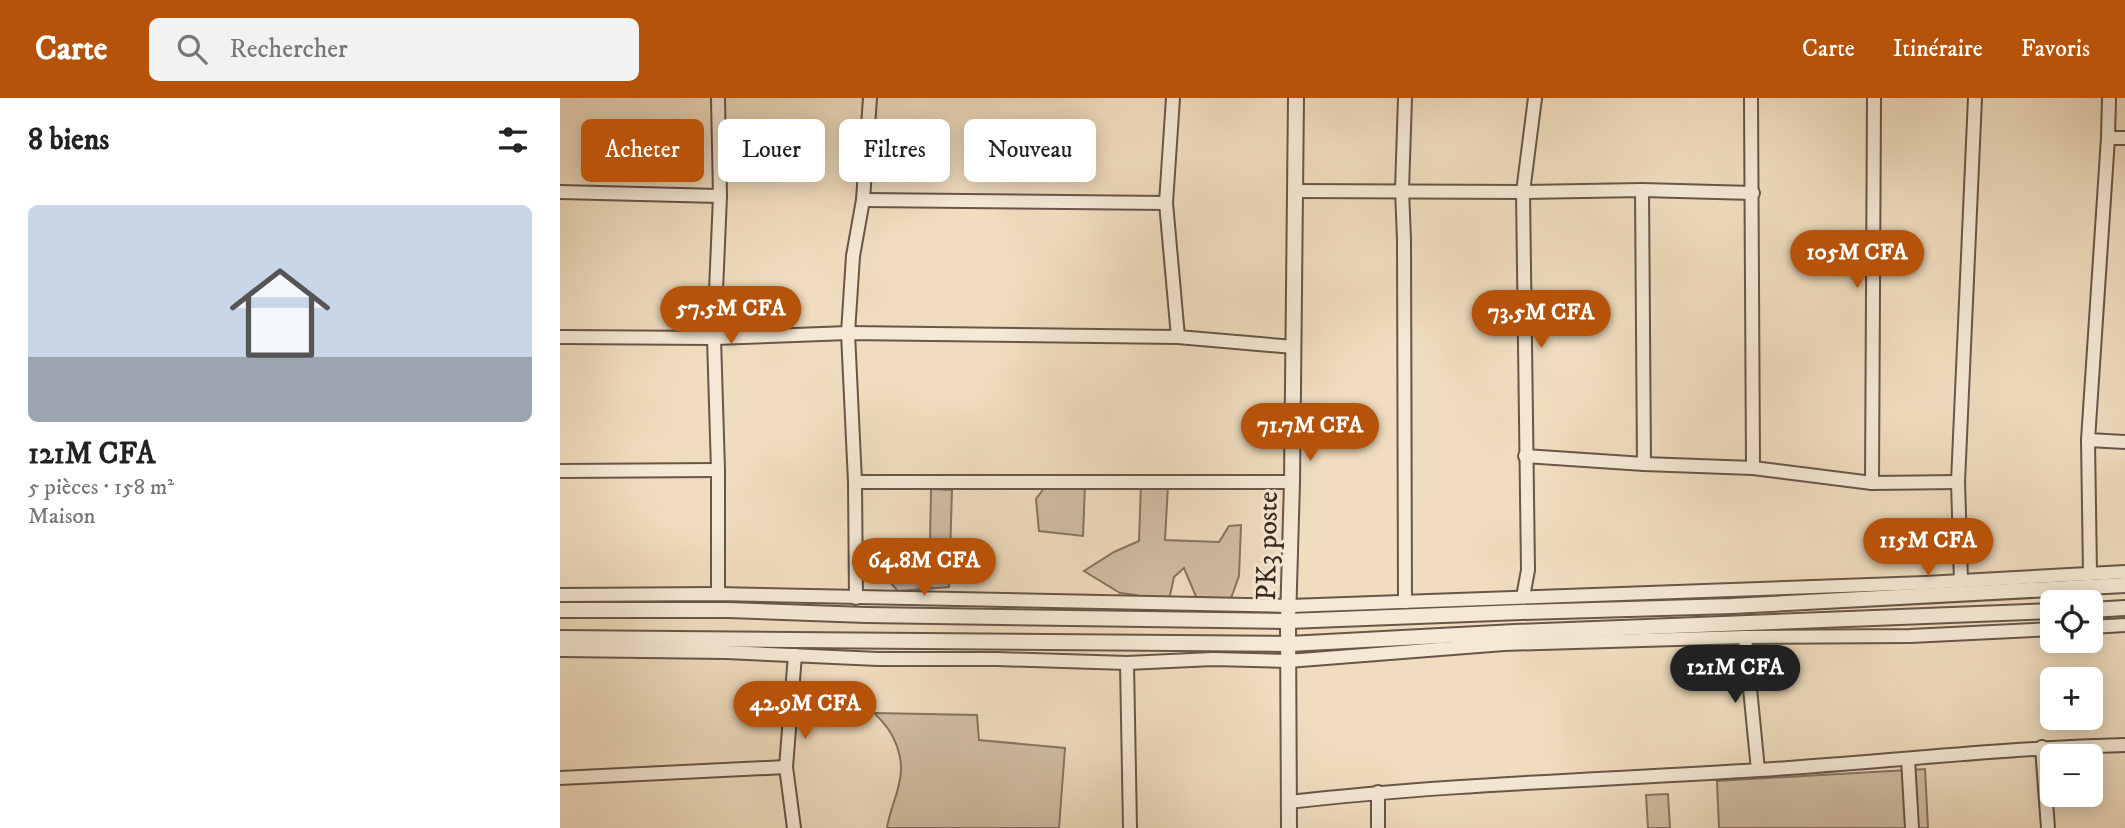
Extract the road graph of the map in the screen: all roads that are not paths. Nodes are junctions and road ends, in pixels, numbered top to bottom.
1 (718, 98) edge
2 (870, 98) edge
3 (1173, 98) edge
4 (1296, 98) edge
5 (1405, 98) edge
6 (1535, 98) edge
7 (1751, 98) edge
8 (1874, 98) edge
9 (1975, 98) edge
10 (2109, 98) edge
11 (2108, 138) junction
12 (2125, 138) edge
13 (1402, 190) junction
14 (1642, 190) junction
15 (1295, 191) junction
16 (560, 192) edge
17 (1524, 192) junction
18 (1752, 193) junction
19 (720, 196) junction
20 (863, 200) junction
21 (1166, 203) junction
22 (848, 333) junction
23 (560, 337) edge
24 (1178, 337) junction
25 (714, 338) junction
26 (1294, 347) junction
27 (2088, 440) junction
28 (2125, 442) edge
29 (1525, 456) junction
30 (1644, 464) junction
31 (1753, 468) junction
32 (718, 470) junction
33 (560, 471) edge
34 (855, 482) junction
35 (1292, 482) junction
36 (1958, 482) junction
37 (1872, 483) junction
38 (2125, 572) edge
39 (2090, 574) junction
40 (1961, 581) junction
41 (2125, 585) edge
42 (718, 594) junction
43 (560, 595) edge
44 (1523, 597) junction
45 (856, 598) junction
46 (1405, 603) junction
47 (2125, 608) edge
48 (2103, 609) edge
49 (560, 610) edge
50 (2040, 612) edge
51 (1289, 614) junction
52 (2125, 625) edge
53 (2103, 626) edge
54 (2040, 630) edge
55 (1745, 637) junction
56 (560, 638) edge
57 (1289, 644) junction
58 (560, 650) edge
59 (795, 655) junction
60 (1288, 661) junction
61 (1127, 663) junction
62 (2125, 745) edge
63 (2103, 746) edge
64 (2040, 747) edge
65 (1908, 759) junction
66 (786, 767) junction
67 (1758, 770) junction
68 (560, 778) edge
69 (1378, 792) junction
70 (1289, 802) junction
71 (2046, 807) edge
72 (794, 828) edge
73 (1130, 828) edge
74 (1289, 828) edge
75 (1378, 828) edge
76 (1912, 828) edge
77 (2048, 828) edge

1 - 19 street
2 - 20 street
3 - 21 street
4 - 15 street, PK3 poste
5 - 13 street
6 - 17 street
7 - 18 street
8 - 37 street
9 - 36 street
10 - 11 street
11 - 12 street
11 - 27 street
13 - 15 street
13 - 17 street
13 - 46 street
14 - 17 street
14 - 18 street
14 - 30 street
15 - 26 street, PK3 poste
16 - 19 street
17 - 29 street
18 - 31 street
19 - 25 street
20 - 21 street
20 - 22 street
21 - 24 street
22 - 24 street
22 - 25 street
22 - 34 street
23 - 25 street
24 - 26 street
25 - 32 street
26 - 35 street, PK3 poste
27 - 28 street
27 - 39 street
29 - 30 street
29 - 44 street
30 - 31 street
31 - 37 street
32 - 33 street
32 - 42 street
34 - 35 street
34 - 45 street
35 - 51 street, PK3 poste
36 - 37 street
36 - 40 street
38 - 39 street
39 - 40 street
40 - 44 street
41 - 51 street
42 - 43 street
42 - 45 street
44 - 46 street
45 - 51 street
46 - 51 street
47 - 48 street
49 - 51 street
50 - 57 street
51 - 57 street, PK3 poste
52 - 53 street
54 - 55 street
55 - 60 street
55 - 67 street
56 - 57 street
57 - 60 street, PK3 poste
58 - 59 street
59 - 61 street
59 - 66 street
60 - 61 street
60 - 70 street, PK3 poste
61 - 73 street
62 - 63 street
64 - 65 street
65 - 67 street
65 - 76 street
66 - 68 street
66 - 72 street
67 - 69 street
69 - 70 street
69 - 75 street
70 - 74 street, PK3 poste
71 - 77 street

